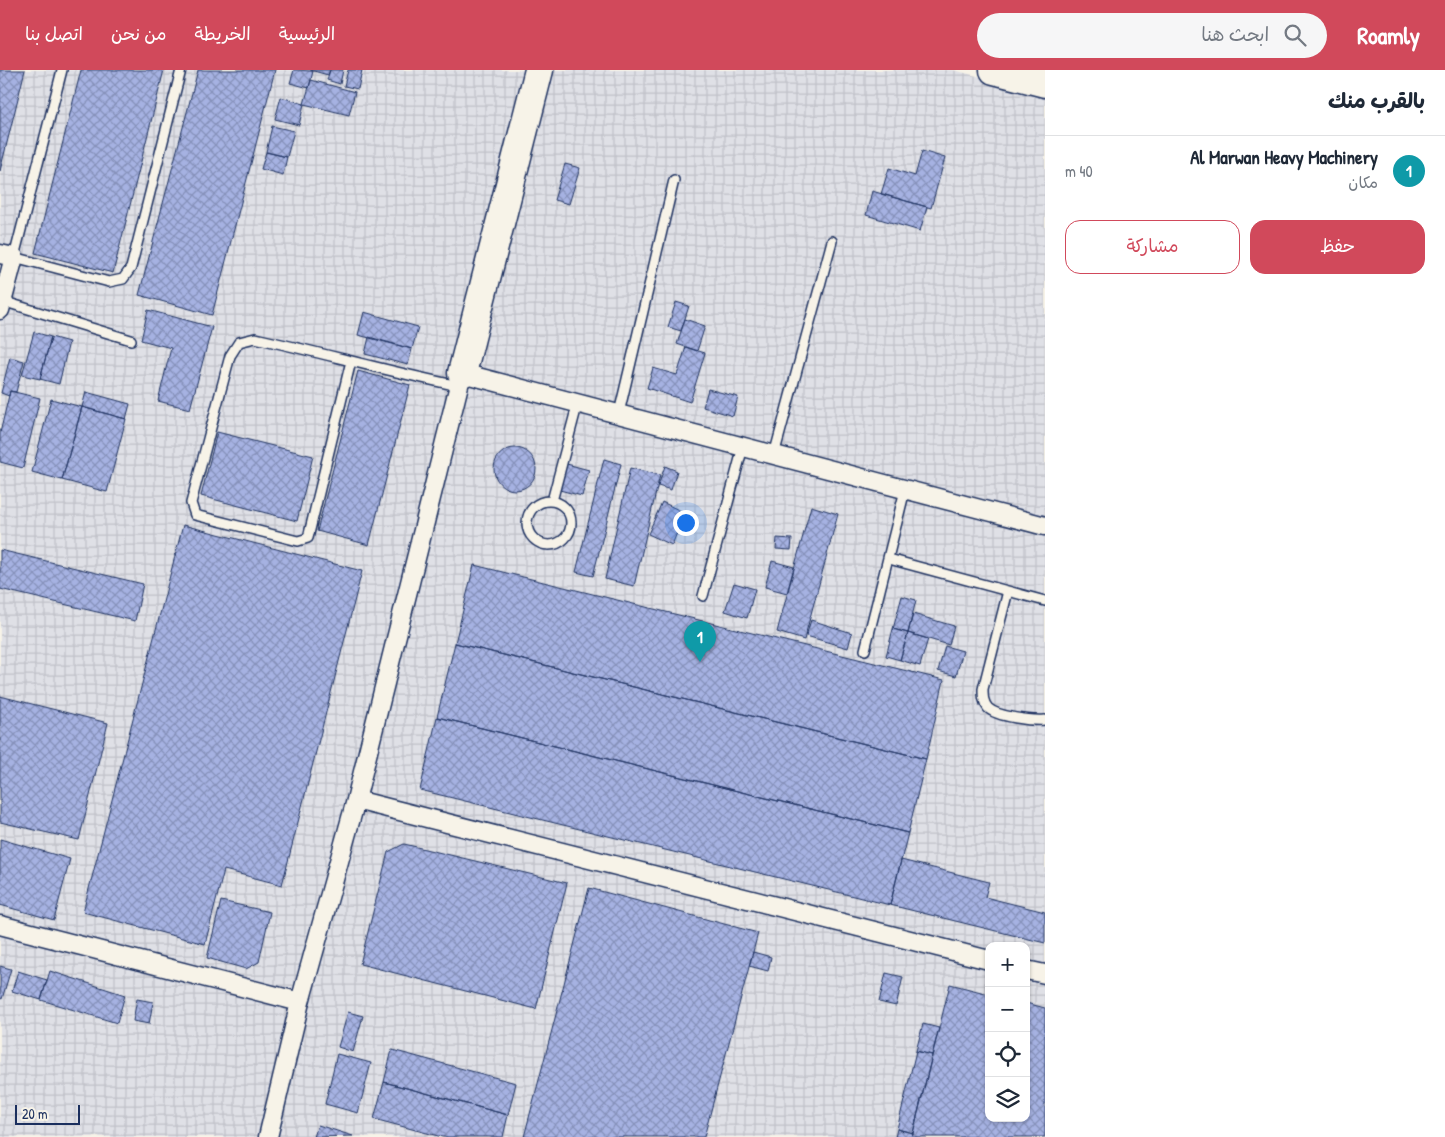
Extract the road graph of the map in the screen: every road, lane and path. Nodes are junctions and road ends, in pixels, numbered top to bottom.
1 (62, 70) edge
2 (180, 70) edge
3 (539, 70) edge
4 (994, 70) edge
5 (1045, 83) edge
6 (674, 180) dead end
7 (832, 241) dead end
8 (7, 256) edge
9 (1, 306) edge
10 (131, 340) dead end
11 (351, 361) junction
12 (460, 379) junction
13 (578, 402) junction
14 (619, 413) junction
15 (743, 447) junction
16 (774, 455) junction
17 (905, 490) junction
18 (552, 501) junction
19 (1045, 526) edge
20 (889, 559) junction
21 (1008, 591) junction
22 (703, 596) dead end
23 (1045, 601) edge
24 (865, 650) dead end
25 (1045, 720) edge
26 (356, 800) junction
27 (0, 925) edge
28 (985, 959) edge
29 (1030, 971) edge
30 (1045, 974) edge
31 (300, 1002) junction
32 (268, 1137) edge

1 - 8 lane
2 - 8 lane
3 - 12 highway
4 - 5 highway
6 - 14 lane
7 - 16 lane
8 - 9 street
9 - 10 lane
11 - 11 lane
11 - 12 lane
12 - 13 street
12 - 26 street
13 - 14 street
13 - 18 lane
14 - 15 street
15 - 16 street
15 - 22 lane
16 - 17 street
17 - 19 street
17 - 20 lane
18 - 18 lane
20 - 21 lane
20 - 24 lane
21 - 23 lane
21 - 25 lane
26 - 28 street
26 - 31 street
27 - 31 street
29 - 30 street
31 - 32 street

